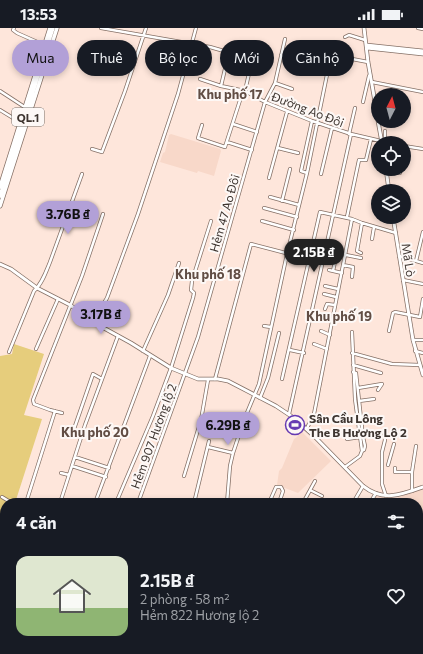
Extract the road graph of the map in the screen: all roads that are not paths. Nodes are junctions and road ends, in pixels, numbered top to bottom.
1 (14, 28) edge
2 (49, 28) edge
3 (53, 28) edge
4 (56, 28) edge
5 (101, 28) edge
6 (146, 28) edge
7 (196, 28) edge
8 (364, 28) edge
9 (418, 28) edge
10 (423, 29) edge
11 (143, 35) junction
12 (345, 37) dead end
13 (285, 39) dead end
14 (32, 40) edge
15 (45, 40) edge
16 (170, 40) edge
17 (193, 40) edge
18 (366, 40) junction
19 (366, 46) junction
20 (423, 53) edge
21 (281, 55) joint
22 (368, 62) junction
23 (370, 75) junction
24 (33, 76) edge
25 (33, 76) edge
26 (182, 76) edge
27 (223, 76) edge
28 (248, 76) edge
29 (200, 79) dead end
30 (372, 82) junction
31 (274, 83) junction
32 (221, 86) junction
33 (373, 88) edge
34 (292, 89) dead end
35 (0, 91) edge
36 (245, 91) junction
37 (423, 92) edge
38 (265, 102) junction
39 (363, 102) dead end
40 (23, 106) junction
41 (355, 108) dead end
42 (0, 110) edge
43 (287, 112) junction
44 (18, 121) junction
45 (312, 121) junction
46 (318, 123) junction
47 (233, 124) junction
48 (202, 125) dead end
49 (332, 128) junction
50 (16, 130) junction
51 (385, 131) dead end
52 (257, 132) junction
53 (350, 134) junction
54 (385, 136) edge
55 (371, 139) joint
56 (227, 142) junction
57 (411, 147) edge
58 (278, 148) junction
59 (92, 149) dead end
60 (423, 149) edge
61 (252, 150) junction
62 (298, 153) dead end
63 (10, 156) junction
64 (290, 169) dead end
65 (307, 173) junction
66 (82, 174) dead end
67 (321, 174) dead end
68 (0, 178) edge
69 (269, 178) dead end
70 (0, 187) edge
71 (0, 195) edge
72 (270, 197) dead end
73 (282, 200) junction
74 (299, 205) junction
75 (0, 206) edge
76 (264, 208) dead end
77 (103, 214) dead end
78 (333, 214) junction
79 (297, 217) junction
80 (347, 217) junction
81 (352, 218) junction
82 (262, 221) dead end
83 (211, 222) dead end
84 (362, 223) junction
85 (395, 224) edge
86 (374, 227) junction
87 (294, 230) junction
88 (423, 232) edge
89 (396, 233) junction
90 (372, 239) dead end
91 (361, 253) dead end
92 (288, 254) junction
93 (345, 255) junction
94 (400, 256) junction
95 (301, 257) dead end
96 (336, 257) dead end
97 (361, 258) dead end
98 (416, 260) junction
99 (179, 263) dead end
100 (423, 263) edge
101 (0, 264) edge
102 (344, 265) junction
103 (329, 270) dead end
104 (333, 271) junction
105 (342, 272) junction
106 (352, 277) dead end
107 (403, 280) junction
108 (423, 284) edge
109 (326, 286) dead end
110 (37, 288) junction
111 (338, 289) junction
112 (324, 294) dead end
113 (336, 297) junction
114 (423, 299) edge
115 (58, 300) junction
116 (70, 305) junction
117 (335, 305) junction
118 (326, 309) dead end
119 (409, 315) junction
120 (93, 321) junction
121 (264, 326) dead end
122 (271, 327) junction
123 (389, 330) dead end
124 (321, 332) dead end
125 (352, 332) dead end
126 (279, 333) dead end
127 (330, 335) junction
128 (118, 336) junction
129 (413, 340) junction
130 (423, 340) edge
131 (314, 344) dead end
132 (36, 349) dead end
133 (327, 349) junction
134 (290, 350) junction
135 (415, 350) junction
136 (143, 351) junction
137 (9, 352) dead end
138 (304, 353) junction
139 (352, 353) junction
140 (423, 353) edge
141 (150, 356) junction
142 (353, 365) junction
143 (420, 365) junction
144 (171, 368) junction
145 (353, 372) junction
146 (381, 373) dead end
147 (185, 374) junction
148 (423, 375) edge
149 (102, 379) junction
150 (215, 379) junction
151 (282, 379) dead end
152 (208, 380) junction
153 (358, 388) junction
154 (378, 390) dead end
155 (254, 395) junction
156 (260, 398) junction
157 (374, 399) dead end
158 (359, 400) junction
159 (55, 411) junction
160 (62, 413) dead end
161 (289, 414) junction
162 (306, 428) junction
163 (74, 429) dead end
164 (384, 432) dead end
165 (362, 437) junction
166 (347, 439) dead end
167 (209, 441) dead end
168 (394, 444) dead end
169 (208, 446) junction
170 (416, 446) dead end
171 (233, 454) junction
172 (75, 457) junction
173 (382, 458) junction
174 (389, 460) junction
175 (388, 464) dead end
176 (72, 466) junction
177 (345, 467) junction
178 (109, 468) junction
179 (395, 468) dead end
180 (412, 472) junction
181 (61, 473) dead end
182 (69, 475) junction
183 (184, 476) dead end
184 (106, 477) junction
185 (314, 482) dead end
186 (363, 486) junction
187 (423, 487) edge
188 (310, 490) junction
189 (412, 491) junction
190 (376, 494) junction
191 (322, 496) dead end
192 (386, 496) junction
193 (28, 498) edge
194 (62, 498) edge
195 (97, 498) edge
196 (118, 498) edge
197 (140, 498) edge
198 (195, 498) edge
199 (227, 498) edge
200 (271, 498) edge
201 (281, 498) edge
202 (306, 498) edge
203 (356, 498) edge
204 (373, 498) edge

1 - 14 street
2 - 15 highway, QL.1
3 - 63 highway, QL.1
4 - 75 highway, QL.1
5 - 11 street
6 - 11 street
7 - 17 street
8 - 18 main road
9 - 10 street
11 - 16 street
11 - 59 street
12 - 18 street
13 - 21 street, Hẻm 47 Ao Đôi
18 - 19 main road
19 - 20 main road
19 - 22 main road
21 - 31 street, Hẻm 47 Ao Đôi
22 - 23 main road
22 - 46 street
23 - 30 main road
23 - 39 street
24 - 40 highway, QL.1
25 - 50 highway, QL.1
26 - 120 street
27 - 32 street
28 - 36 street
29 - 32 street, Đường Ao Đôi
30 - 33 main road
30 - 37 street
31 - 34 street
31 - 38 street, Hẻm 47 Ao Đôi
32 - 36 street, Đường Ao Đôi
35 - 40 street
36 - 38 street, Đường Ao Đôi
36 - 47 street
38 - 43 street, Đường Ao Đôi
38 - 52 street, Hẻm 47 Ao Đôi
40 - 44 highway, QL.1
41 - 53 street
42 - 44 street
43 - 45 street, Đường Ao Đôi
43 - 58 street
44 - 50 highway, QL.1
45 - 46 street, Đường Ao Đôi
45 - 65 street
46 - 49 street, Đường Ao Đôi
46 - 65 street
47 - 52 street
47 - 56 street
48 - 56 street
49 - 53 street, Đường Ao Đôi
49 - 67 street
50 - 63 highway, QL.1
50 - 63 highway, QL.1
51 - 54 street
52 - 61 street, Hẻm 47 Ao Đôi
53 - 55 street, Đường Ao Đôi
53 - 78 street
55 - 80 street
56 - 61 street
57 - 60 street
58 - 62 street
58 - 69 street
61 - 147 street, Hẻm 47 Ao Đôi
63 - 68 highway, QL.1
63 - 70 highway, QL.1
63 - 71 highway, QL.1
64 - 73 street
65 - 74 street
66 - 110 street
72 - 73 street
73 - 74 street
74 - 79 street
76 - 79 street
77 - 116 street
78 - 80 street
78 - 134 street
78 - 138 street
79 - 87 street
80 - 81 street
81 - 84 street
81 - 93 street
82 - 87 street
83 - 144 street
84 - 86 street
84 - 91 street
85 - 89 main road, Mã Lò
86 - 89 street
86 - 90 street
87 - 92 street
88 - 98 street
89 - 94 main road, Mã Lò
92 - 95 street
92 - 122 street
92 - 150 street
93 - 97 street
93 - 102 street
94 - 98 street
94 - 107 main road, Mã Lò
96 - 104 street
98 - 100 street
99 - 136 street
101 - 110 main road
102 - 105 street
102 - 106 street
103 - 104 street
104 - 105 street
105 - 111 street
107 - 108 street
107 - 119 main road, Mã Lò
109 - 111 street
110 - 115 main road
110 - 137 street
111 - 113 street
112 - 113 street
113 - 117 street
114 - 119 street
115 - 116 main road
115 - 132 street
116 - 120 main road
116 - 159 street
117 - 118 street
117 - 127 street
119 - 123 street
119 - 129 main road, Mã Lò
120 - 128 main road
121 - 122 street
122 - 155 street
124 - 127 street
125 - 139 street
126 - 156 street
127 - 133 street
128 - 136 main road
128 - 149 street
129 - 130 street
129 - 135 main road, Mã Lò
131 - 133 street
133 - 162 street
134 - 138 street
134 - 151 street
135 - 140 street
135 - 143 main road, Mã Lò
136 - 141 main road
138 - 161 street
139 - 142 street
139 - 143 street
141 - 144 main road
141 - 178 street
142 - 145 street
142 - 146 street
143 - 148 main road, Mã Lò
144 - 147 main road
144 - 196 street
145 - 153 street
145 - 165 street
147 - 152 main road
147 - 197 street, Hẻm 907 Hương lộ 2
149 - 163 street
149 - 172 street
150 - 152 main road
150 - 155 main road
152 - 183 street
153 - 154 street
153 - 158 street
155 - 156 main road
155 - 171 street
156 - 161 main road
157 - 158 street
158 - 165 street
159 - 160 street
159 - 193 street
161 - 162 main road
162 - 177 main road
164 - 173 street
165 - 166 street
165 - 177 street
167 - 169 street
168 - 174 street
169 - 171 street
169 - 198 street
170 - 180 street
171 - 199 street
172 - 176 street
172 - 178 street
173 - 174 street
173 - 192 street
174 - 175 street
176 - 182 street
176 - 184 street
177 - 186 main road
178 - 184 street
179 - 180 street
180 - 189 street
181 - 182 street
182 - 194 street
184 - 195 street
185 - 188 street
186 - 190 main road
186 - 203 street
187 - 189 main road
188 - 191 street
188 - 202 street
189 - 192 main road
190 - 192 main road
190 - 204 street
200 - 201 street

